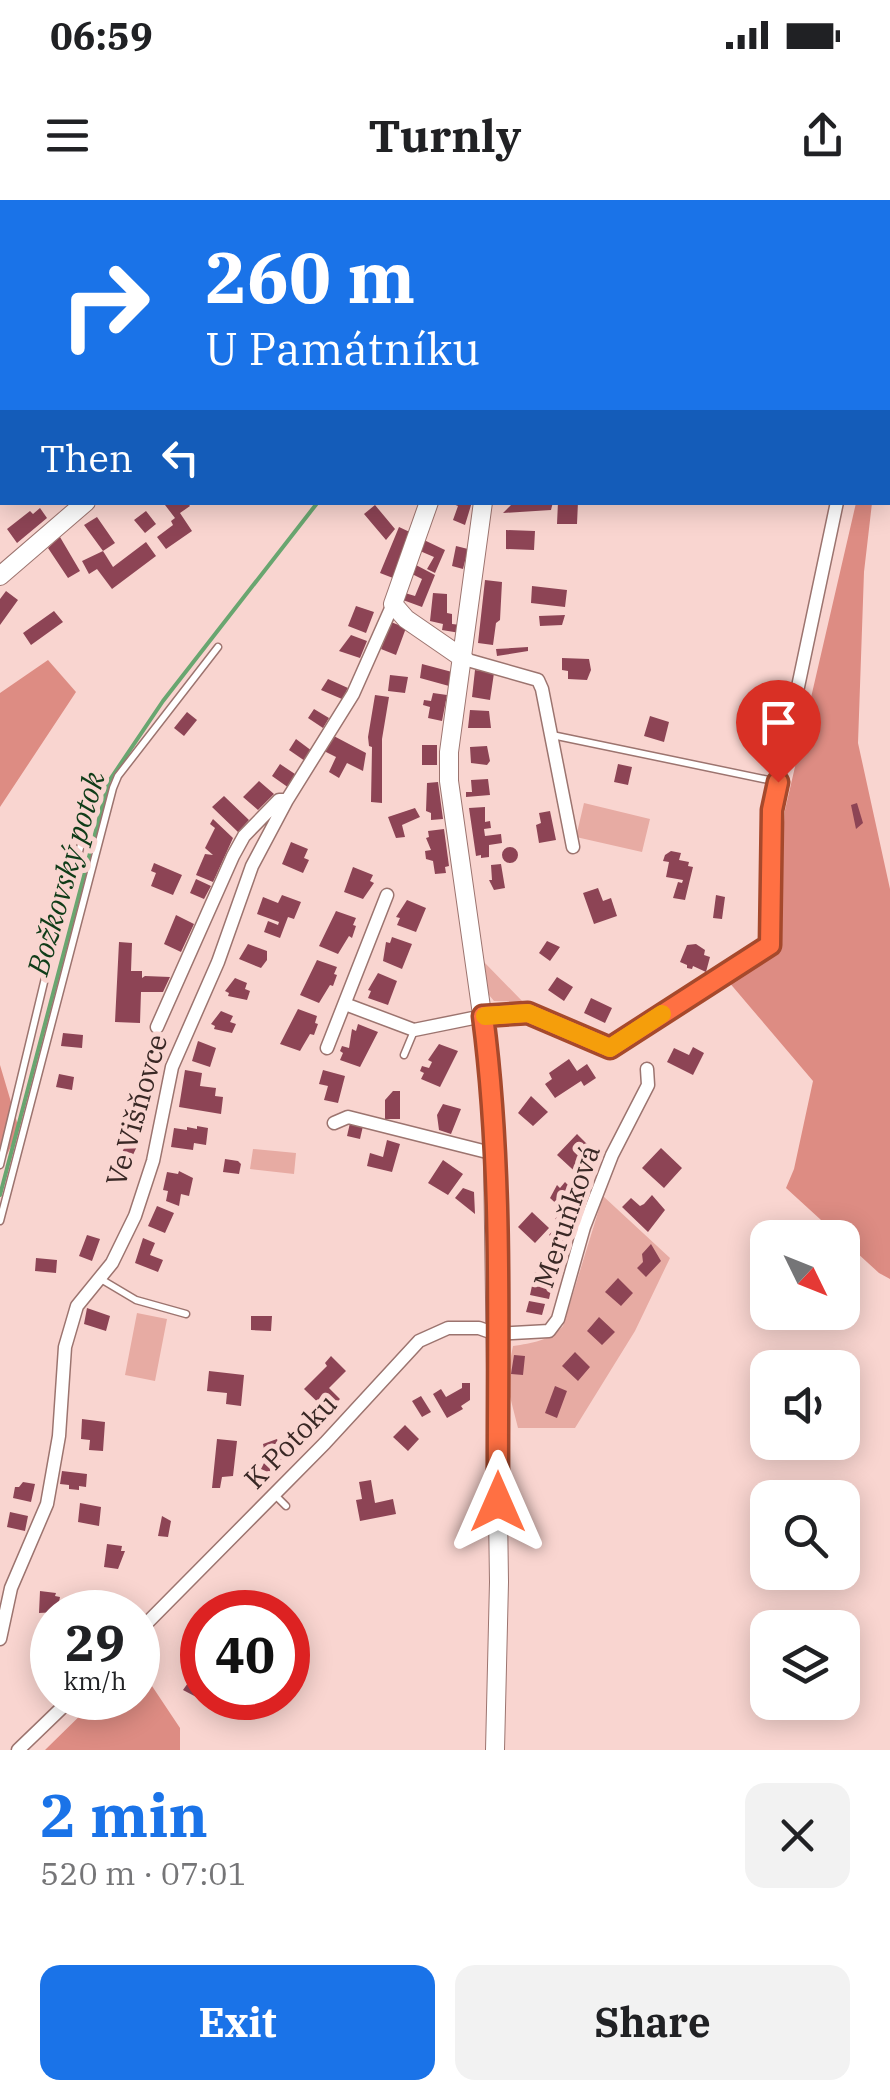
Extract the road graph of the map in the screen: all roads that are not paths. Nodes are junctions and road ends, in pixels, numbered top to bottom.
1 (83, 505) edge
2 (428, 505) edge
3 (482, 505) edge
4 (836, 505) edge
5 (0, 576) edge
6 (394, 604) junction
7 (218, 648) dead end
8 (464, 658) junction
9 (551, 735) junction
10 (778, 782) junction
11 (98, 784) dead end
12 (288, 800) junction
13 (573, 847) dead end
14 (387, 895) dead end
15 (345, 1004) junction
16 (483, 1016) junction
17 (157, 1027) dead end
18 (414, 1030) junction
19 (328, 1048) dead end
20 (404, 1055) dead end
21 (647, 1068) dead end
22 (334, 1122) dead end
23 (495, 1154) junction
24 (0, 1166) edge
25 (0, 1221) edge
26 (98, 1278) junction
27 (186, 1314) dead end
28 (496, 1334) junction
29 (274, 1494) junction
30 (286, 1506) dead end
31 (5, 1586) edge
32 (160, 1610) edge
33 (0, 1639) edge
34 (49, 1720) edge
35 (18, 1750) edge
36 (495, 1750) edge

1 - 5 street
2 - 6 street, Ve Višňovce
3 - 8 street
4 - 10 street
6 - 8 street
6 - 12 street, Ve Višňovce
7 - 25 lane
8 - 9 street
8 - 16 street
9 - 10 lane
9 - 13 street
10 - 16 street
11 - 24 lane
12 - 17 street
12 - 26 street, Ve Višňovce
14 - 15 street
15 - 18 street
15 - 19 street
16 - 18 street
16 - 23 street
18 - 20 lane
21 - 28 street, Meruňková
22 - 23 street
23 - 28 street
26 - 27 lane
26 - 31 street, Ve Višňovce
28 - 29 street, K Potoku
28 - 36 street
29 - 30 lane
29 - 32 street, K Potoku
31 - 33 street, Ve Višňovce
34 - 35 street

